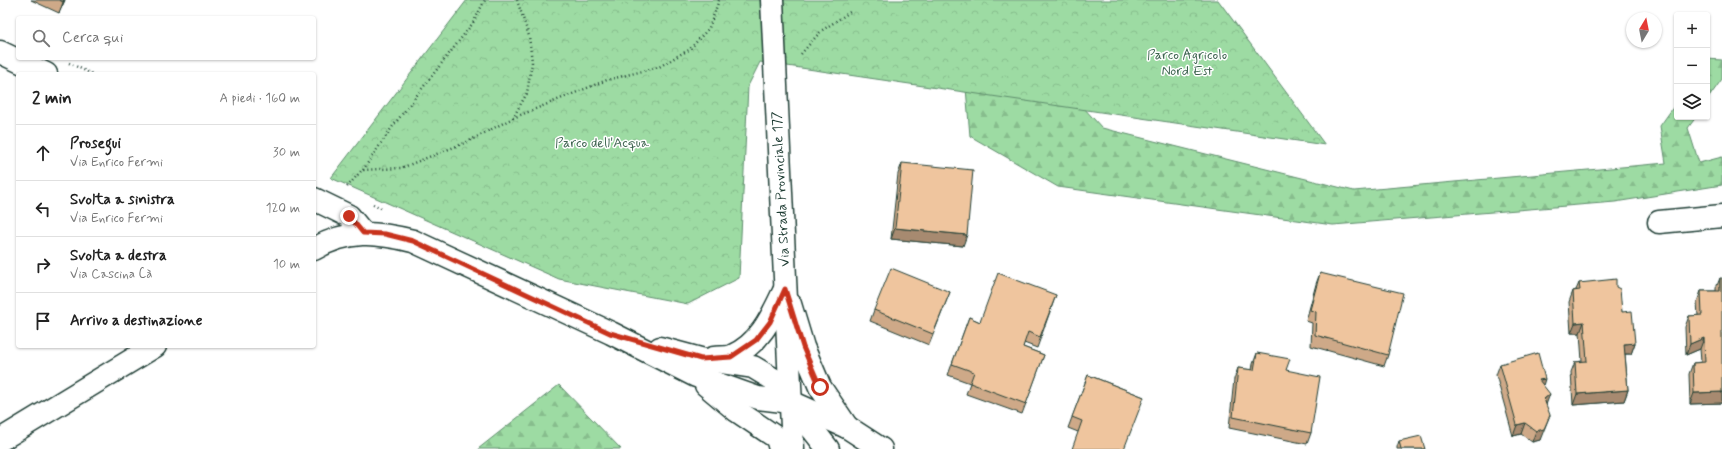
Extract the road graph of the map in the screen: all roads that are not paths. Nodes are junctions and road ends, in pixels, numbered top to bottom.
1 (772, 0) edge
2 (0, 52) edge
3 (16, 60) edge
4 (17, 60) edge
5 (42, 72) edge
6 (329, 199) edge
7 (1722, 216) edge
8 (1659, 222) dead end
9 (363, 233) junction
10 (316, 248) edge
11 (785, 289) junction
12 (152, 348) edge
13 (698, 367) junction
14 (791, 402) junction
15 (847, 427) junction
16 (0, 440) edge
17 (780, 449) edge
18 (793, 449) edge
19 (828, 449) edge
20 (881, 449) edge

1 - 11 street, Via Strada Provinciale 177
2 - 3 street
4 - 5 street
6 - 9 street
7 - 8 street
9 - 10 street
9 - 13 street
11 - 13 street
11 - 14 street, Via Strada Provinciale 177
11 - 15 street
12 - 16 street
13 - 14 street
13 - 17 street
14 - 15 street
14 - 18 street, Via Strada Provinciale 177
14 - 19 street
15 - 20 street

